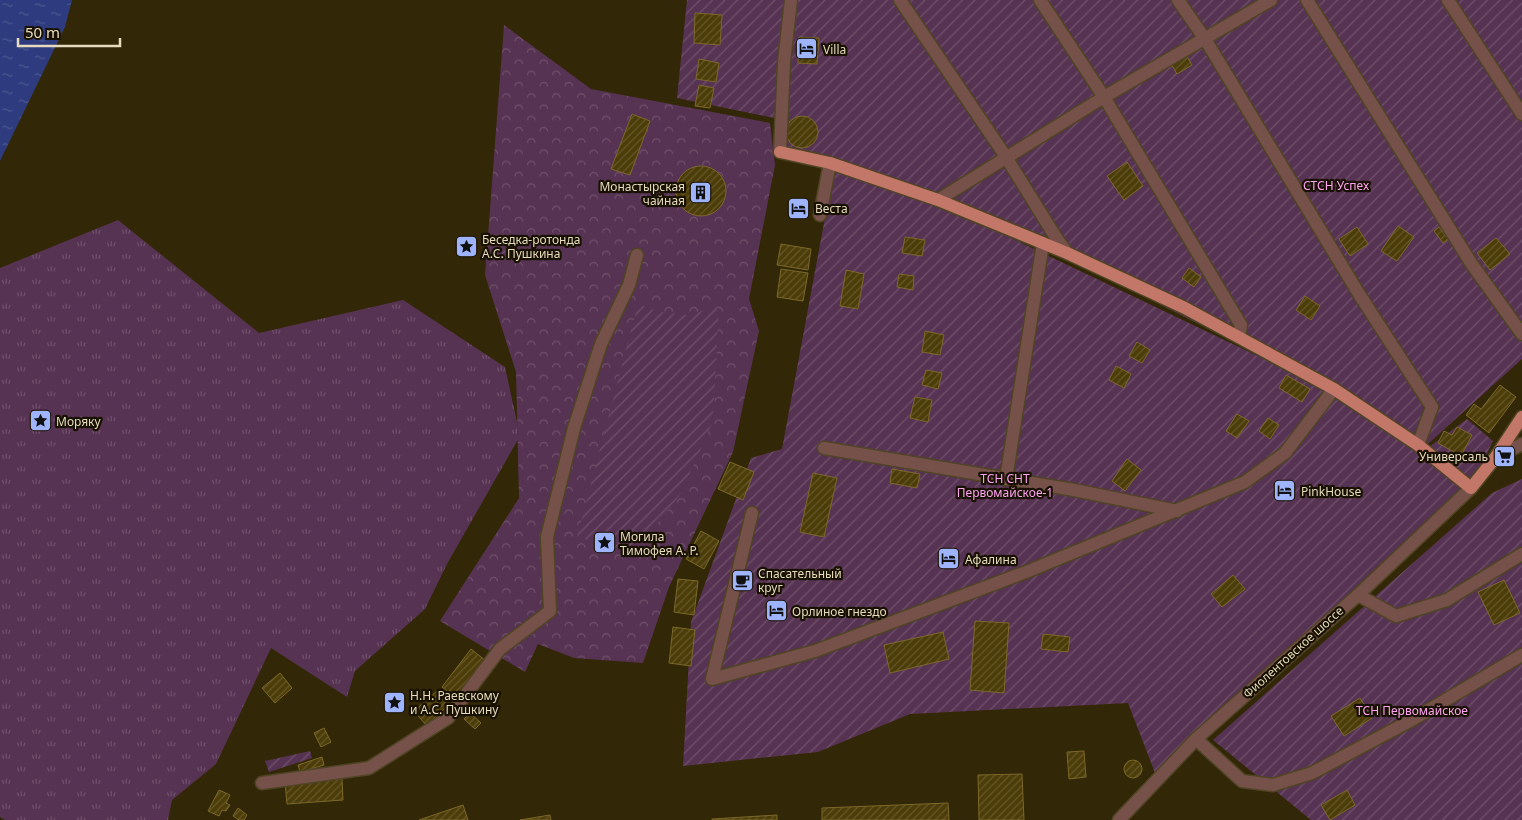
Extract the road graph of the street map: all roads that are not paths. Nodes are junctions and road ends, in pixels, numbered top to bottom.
1 (791, 0) edge
2 (900, 0) edge
3 (1040, 0) edge
4 (1178, 0) edge
5 (1271, 0) edge
6 (1308, 0) edge
7 (1448, 0) edge
8 (1205, 39) junction
9 (1104, 97) junction
10 (1522, 114) edge
11 (780, 152) joint
12 (1006, 157) junction
13 (830, 163) junction
14 (938, 200) junction
15 (820, 215) dead end
16 (1044, 243) junction
17 (1066, 253) junction
18 (637, 255) dead end
19 (1522, 334) edge
20 (1238, 337) junction
21 (1334, 389) junction
22 (1522, 417) edge
23 (1522, 444) edge
24 (1418, 445) junction
25 (824, 448) dead end
26 (1495, 458) junction
27 (1006, 479) junction
28 (1471, 488) junction
29 (1177, 512) junction
30 (752, 513) dead end
31 (1522, 554) edge
32 (1358, 595) junction
33 (1522, 655) edge
34 (1196, 739) junction
35 (262, 784) dead end
36 (1119, 820) edge

1 - 11 street
2 - 12 street
3 - 9 street
4 - 8 street
5 - 8 street
6 - 19 street
7 - 10 street
8 - 9 street
8 - 24 street
9 - 12 street
9 - 20 street
11 - 13 main road
12 - 14 street
12 - 17 street
13 - 14 main road
13 - 15 street
14 - 16 main road
16 - 17 main road
16 - 27 street
17 - 20 main road
18 - 35 street
20 - 21 main road
21 - 24 main road
21 - 29 street
22 - 26 main road
23 - 26 street
24 - 28 main road
25 - 27 street
26 - 28 main road
27 - 29 street
28 - 32 street, Фиолентовское шоссе
29 - 30 street
31 - 32 street
32 - 34 street, Фиолентовское шоссе
33 - 34 street
34 - 36 street, Фиолентовское шоссе

